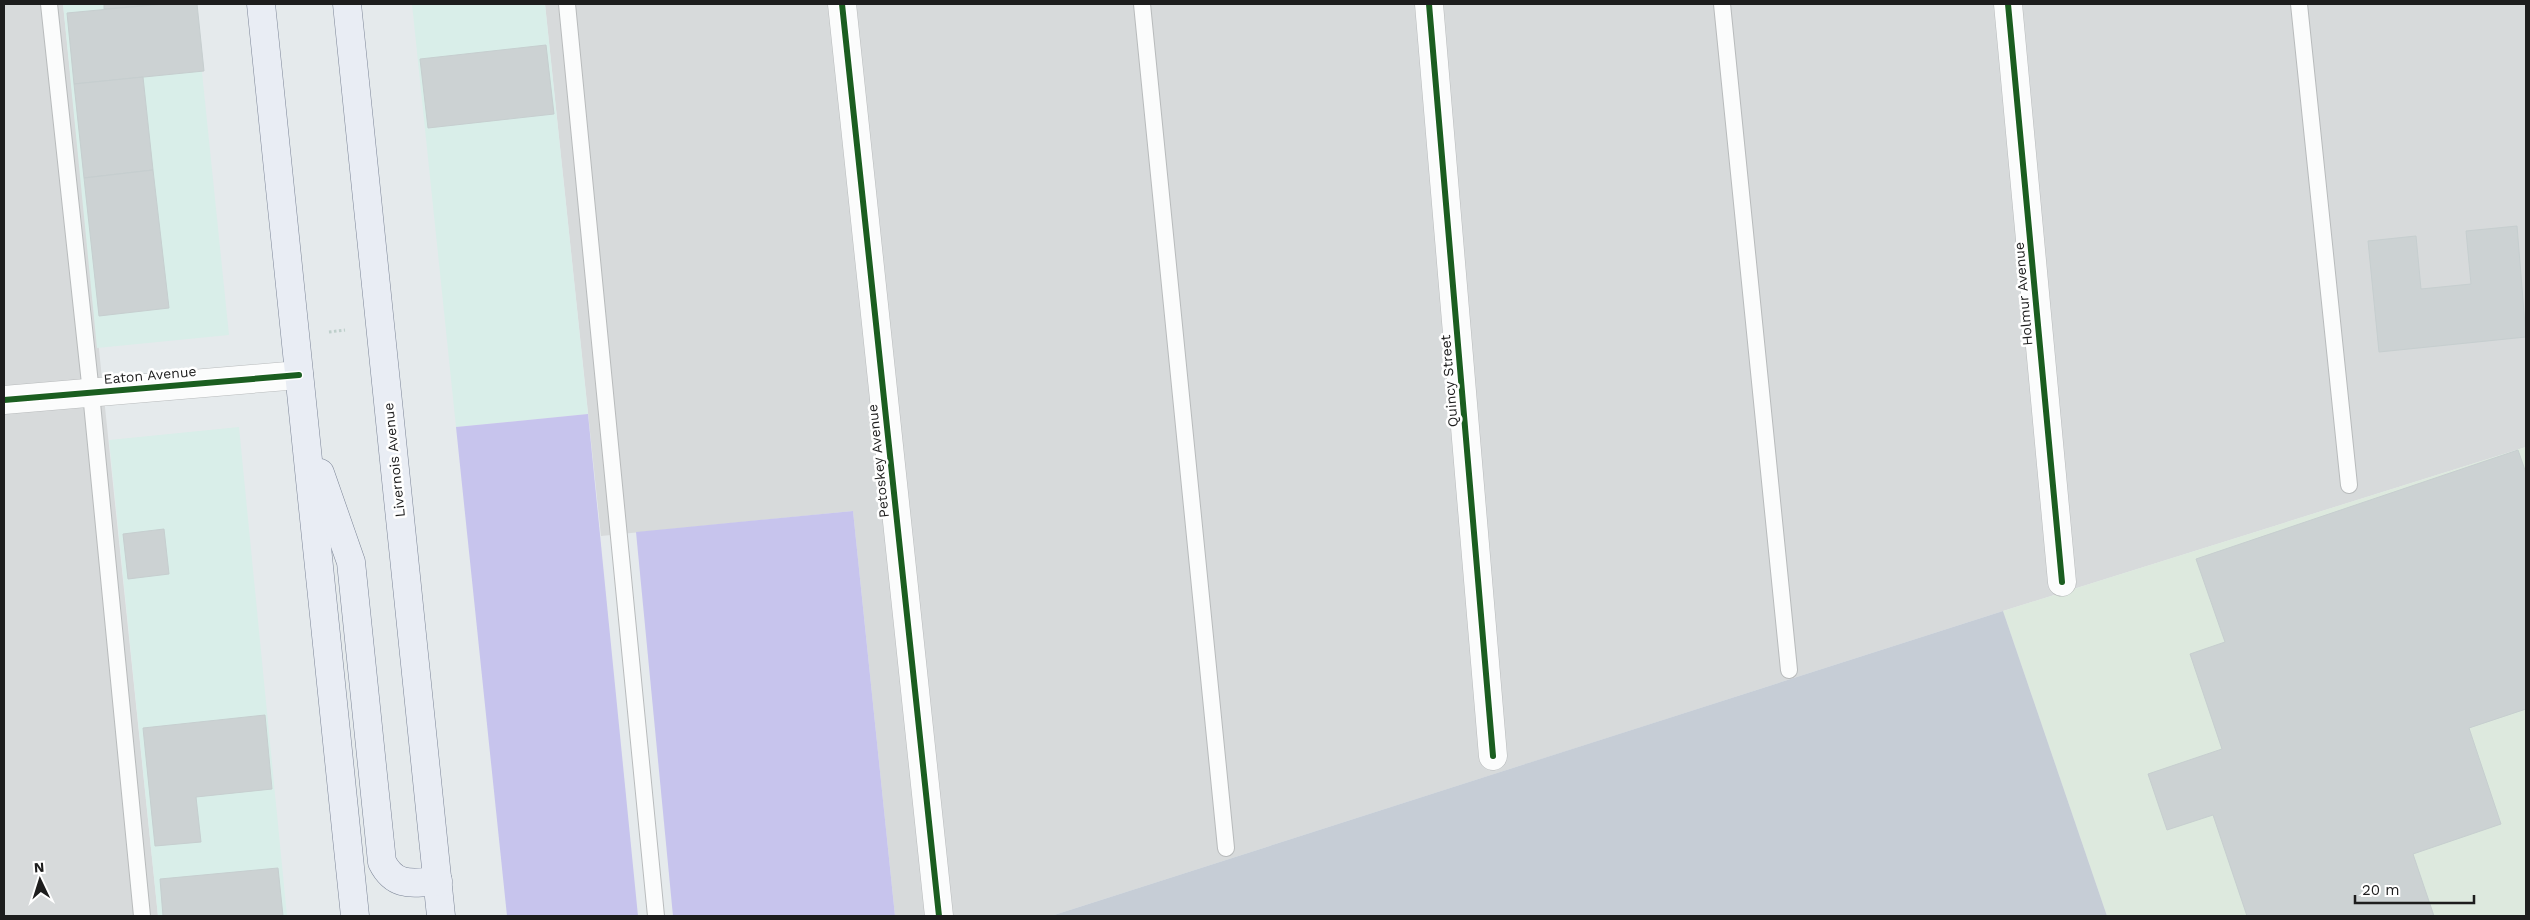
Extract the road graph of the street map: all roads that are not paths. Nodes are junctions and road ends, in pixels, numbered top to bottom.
1 (49, 4) edge
2 (261, 4) edge
3 (347, 4) edge
4 (567, 4) edge
5 (842, 4) edge
6 (1142, 4) edge
7 (1430, 4) edge
8 (1722, 4) edge
9 (2008, 4) edge
10 (2299, 4) edge
11 (299, 375) junction
12 (91, 393) junction
13 (4, 400) edge
14 (305, 431) junction
15 (2349, 485) dead end
16 (2062, 582) dead end
17 (1789, 670) dead end
18 (1493, 756) dead end
19 (1226, 848) dead end
20 (438, 881) junction
21 (142, 916) edge
22 (355, 916) edge
23 (442, 916) edge
24 (656, 916) edge
25 (939, 916) edge

1 - 12 lane
2 - 11 main road
3 - 20 main road, Livernois Avenue
4 - 24 lane
5 - 25 street, Petoskey Avenue
6 - 19 lane
7 - 18 street, Quincy Street
8 - 17 lane
9 - 16 street, Holmur Avenue
10 - 15 lane
11 - 12 street, Eaton Avenue
11 - 14 main road
12 - 13 street, Eaton Avenue
12 - 21 lane
14 - 20 main road
14 - 22 main road
20 - 23 main road, Livernois Avenue

